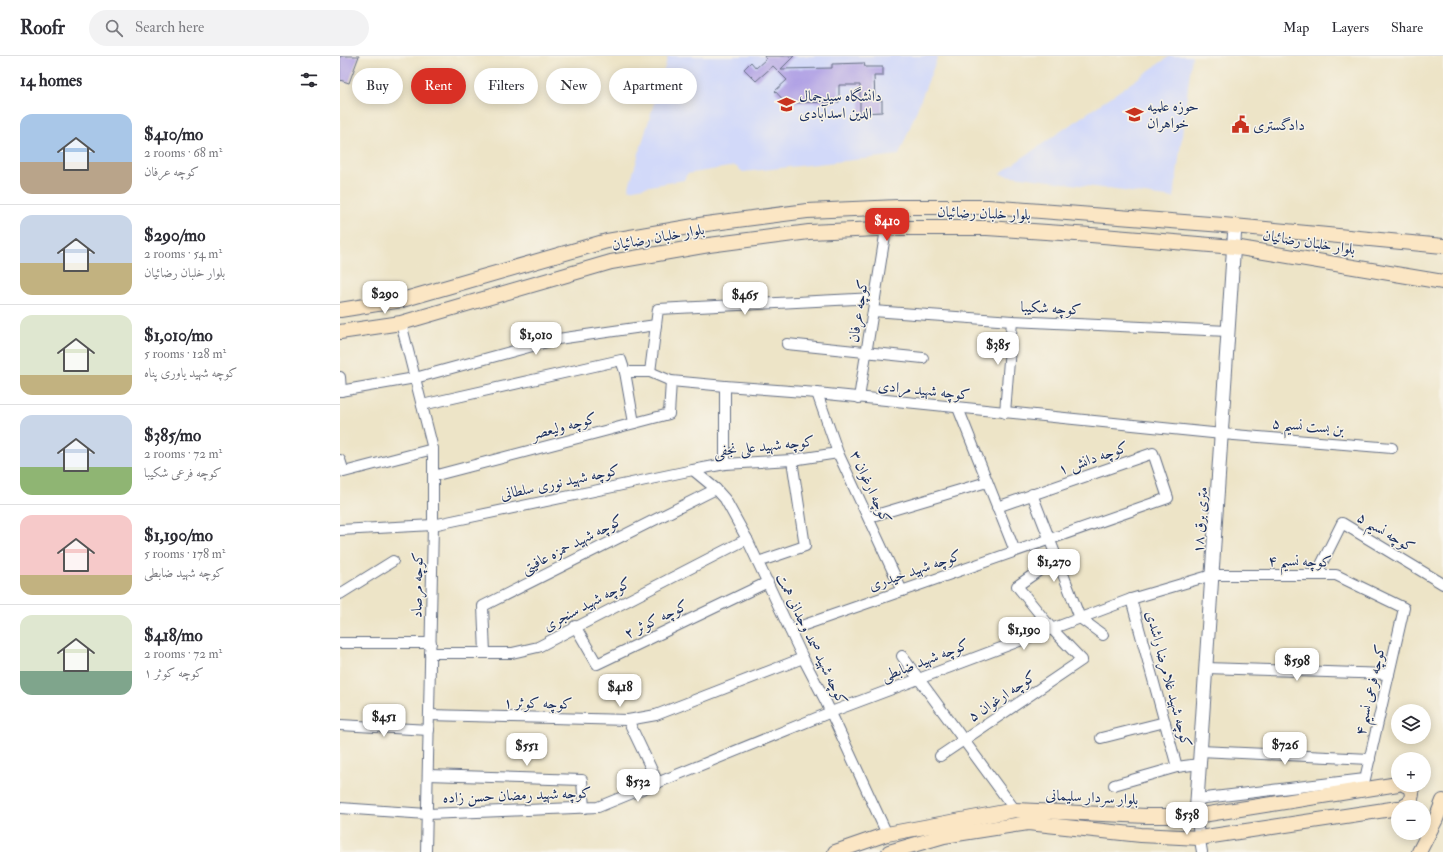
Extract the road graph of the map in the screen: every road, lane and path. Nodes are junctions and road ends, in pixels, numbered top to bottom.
1 (1235, 226) junction
2 (886, 229) junction
3 (1443, 246) edge
4 (1234, 247) junction
5 (1443, 282) edge
6 (875, 298) junction
7 (395, 301) junction
8 (340, 310) edge
9 (873, 311) junction
10 (1012, 321) junction
11 (401, 323) junction
12 (656, 325) junction
13 (1228, 331) junction
14 (340, 332) edge
15 (787, 344) dead end
16 (866, 351) junction
17 (923, 358) dead end
18 (625, 372) junction
19 (650, 372) junction
20 (340, 377) edge
21 (414, 378) junction
22 (671, 380) junction
23 (725, 386) junction
24 (341, 391) edge
25 (816, 394) junction
26 (859, 398) junction
27 (422, 405) junction
28 (958, 408) junction
29 (1005, 413) junction
30 (634, 424) junction
31 (1222, 434) junction
32 (1392, 448) dead end
33 (433, 449) junction
34 (838, 453) junction
35 (340, 460) edge
36 (792, 460) junction
37 (725, 464) junction
38 (693, 470) junction
39 (433, 476) junction
40 (987, 482) junction
41 (716, 488) junction
42 (1032, 494) junction
43 (1168, 498) joint
44 (997, 507) junction
45 (869, 517) junction
46 (433, 524) junction
47 (340, 530) edge
48 (747, 539) junction
49 (1050, 539) junction
50 (1015, 551) junction
51 (1057, 558) junction
52 (393, 561) dead end
53 (758, 562) junction
54 (1212, 575) junction
55 (1316, 575) junction
56 (768, 582) junction
57 (1443, 584) edge
58 (902, 591) junction
59 (340, 594) edge
60 (1131, 598) junction
61 (1404, 608) joint
62 (1080, 618) junction
63 (575, 626) junction
64 (1052, 628) junction
65 (790, 630) junction
66 (1103, 635) dead end
67 (340, 643) edge
68 (430, 648) junction
69 (485, 653) junction
70 (902, 656) dead end
71 (803, 658) junction
72 (1206, 668) junction
73 (1389, 674) junction
74 (918, 679) junction
75 (831, 712) junction
76 (429, 715) junction
77 (628, 720) junction
78 (1165, 722) junction
79 (340, 725) edge
80 (429, 730) junction
81 (1101, 738) dead end
82 (962, 740) junction
83 (1200, 751) junction
84 (940, 756) dead end
85 (1370, 759) junction
86 (1200, 764) junction
87 (1177, 767) junction
88 (428, 775) junction
89 (658, 783) junction
90 (1114, 785) dead end
91 (1391, 785) edge
92 (1197, 799) junction
93 (1443, 801) edge
94 (340, 808) edge
95 (584, 808) junction
96 (1391, 809) edge
97 (1015, 810) junction
98 (427, 814) junction
99 (1196, 816) junction
100 (887, 834) junction
101 (1199, 838) junction
102 (860, 848) edge
103 (890, 851) edge
104 (426, 852) edge
105 (835, 852) edge
106 (1202, 852) edge
107 (1419, 852) edge

1 - 3 main road, بلوار خلبان رضائیان
1 - 4 street, ۱۸ متری برق
1 - 7 main road, بلوار خلبان رضائیان
2 - 4 main road, بلوار خلبان رضائیان
2 - 6 street, کوچه عرفان
2 - 11 main road, بلوار خلبان رضائیان
4 - 5 main road, بلوار خلبان رضائیان
4 - 13 street, ۱۸ متری برق
6 - 9 street, کوچه عرفان
6 - 12 street
7 - 8 main road, بلوار خلبان رضائیان
7 - 11 main road
9 - 10 street, کوچه شکیبا
9 - 16 street, کوچه عرفان
10 - 13 street, کوچه شکیبا
10 - 29 street
11 - 14 main road, بلوار خلبان رضائیان
11 - 21 street, کوچه مرصاد
12 - 19 street
12 - 21 street
13 - 31 street, ۱۸ متری برق
15 - 16 street
16 - 17 street
16 - 26 street, کوچه عرفان
18 - 19 street, کوچه شهید مرادی
18 - 27 street
18 - 30 street
19 - 22 street, کوچه شهید مرادی
20 - 24 street
21 - 24 street
21 - 27 street, کوچه مرصاد
22 - 23 street, کوچه شهید مرادی
22 - 30 street, کوچه ولیعصر
23 - 25 street, کوچه شهید مرادی
23 - 37 street
25 - 26 street, کوچه شهید مرادی
25 - 34 street, کوچه ارغوان ۳
26 - 28 street, کوچه شهید مرادی
27 - 33 street, کوچه مرصاد
28 - 29 street, کوچه شهید مرادی
28 - 40 street
29 - 31 street, کوچه شهید مرادی
30 - 39 street, کوچه ولیعصر
31 - 32 street, بن بست نسیم ۵
31 - 54 street, ۱۸ متری برق
33 - 35 street
33 - 39 street, کوچه مرصاد
34 - 36 street, کوچه شهید علی نجفی
34 - 45 street, کوچه ارغوان ۳
36 - 37 street, کوچه شهید علی نجفی
36 - 53 street
37 - 38 street, کوچه شهید علی نجفی
38 - 41 street, کوچه شهید صمد وجدانی همت
38 - 46 street, کوچه شهید نوری سلطانی
39 - 46 street, کوچه مرصاد
40 - 44 street
40 - 45 street
41 - 48 street, کوچه شهید صمد وجدانی همت
41 - 69 street, کوچه شهید حمزه عافیتی
42 - 43 street, کوچه دانش ۱
42 - 44 street, کوچه دانش ۱
42 - 49 street
43 - 49 street, کوچه شهید حیدری
44 - 50 street
45 - 58 street, کوچه ارغوان ۳
46 - 47 street, کوچه شهید نوری سلطانی
46 - 68 street, کوچه مرصاد
48 - 53 street, کوچه شهید صمد وجدانی همت
48 - 63 street, کوچه شهید سنجری
49 - 50 street, کوچه شهید حیدری
49 - 51 street
50 - 58 street, کوچه شهید حیدری
51 - 62 street
51 - 64 street
52 - 59 street
53 - 56 street, کوچه شهید صمد وجدانی همت
54 - 55 street, کوچه نسیم ۴
54 - 60 street, کوچه شهید ضابطی
54 - 72 street, ۱۸ متری برق
55 - 57 street, کوچه نسیم ۵
55 - 61 street, کوچه نسیم ۴
56 - 63 street, کوچه کوثر ۲
56 - 65 street, کوچه شهید صمد وجدانی همت
58 - 65 street, کوچه شهید حیدری
60 - 62 street, کوچه شهید ضابطی
60 - 78 street, کوچه شهید غلامرضا راشدی
61 - 73 street, کوچه فرعی نسیم ۴
62 - 64 street, کوچه شهید ضابطی
62 - 66 street
63 - 69 street, کوچه شهید سنجری
64 - 74 street, کوچه شهید ضابطی
64 - 82 street, کوچه ارغوان ۵
65 - 71 street, کوچه شهید صمد وجدانی همت
67 - 68 street, کوچه شهید سنجری
68 - 69 street, کوچه شهید سنجری
68 - 76 street, کوچه مرصاد
70 - 74 street
71 - 75 street, کوچه شهید صمد وجدانی همت
71 - 77 street, کوچه کوثر ۱
72 - 73 street
72 - 83 street, ۱۸ متری برق
73 - 85 street, کوچه فرعی نسیم ۴
74 - 75 street, کوچه شهید ضابطی
74 - 82 street
75 - 89 street, کوچه شهید رمضان حسن زاده
75 - 100 street, کوچه شهید صمد وجدانی همت
76 - 77 street, کوچه کوثر ۱
76 - 80 street, کوچه مرصاد
77 - 89 street
78 - 81 street
78 - 87 street, کوچه شهید غلامرضا راشدی
79 - 80 street
80 - 88 street, کوچه مرصاد
82 - 84 street
82 - 97 street
83 - 85 street
83 - 86 street, ۱۸ متری برق
85 - 92 street, کوچه فرعی نسیم ۴
86 - 87 street
86 - 92 street, ۱۸ متری برق
87 - 90 street
88 - 95 street
88 - 98 street, کوچه مرصاد
89 - 95 street, کوچه شهید رمضان حسن زاده
91 - 99 main road, بلوار سردار سلیمانی
92 - 99 street, ۱۸ متری برق
93 - 107 main road
94 - 98 street, کوچه شهید رمضان حسن زاده
95 - 98 street, کوچه شهید رمضان حسن زاده
96 - 101 main road, بلوار سردار سلیمانی
97 - 99 main road, بلوار سردار سلیمانی
97 - 100 main road, بلوار سردار سلیمانی
98 - 104 street, کوچه مرصاد
99 - 101 street
100 - 102 main road, بلوار سردار سلیمانی
100 - 103 main road
101 - 103 main road, بلوار سردار سلیمانی
101 - 106 street
102 - 105 main road, بلوار سردار سلیمانی

